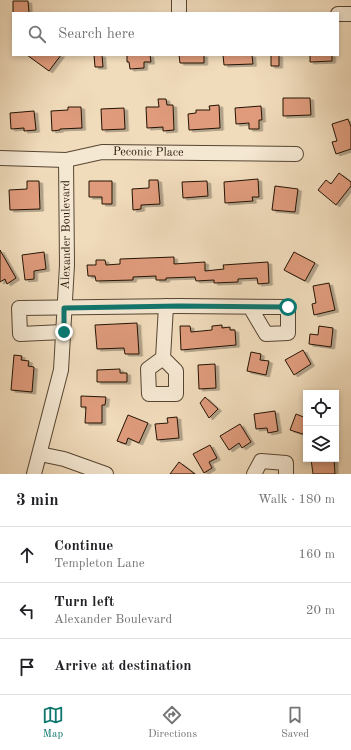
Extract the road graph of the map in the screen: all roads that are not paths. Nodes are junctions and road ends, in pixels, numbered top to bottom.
1 (179, 0) edge
2 (180, 12) edge
3 (339, 14) edge
4 (351, 14) edge
5 (296, 154) dead end
6 (0, 158) edge
7 (66, 160) junction
8 (166, 306) junction
9 (250, 307) dead end
10 (64, 308) junction
11 (64, 332) junction
12 (163, 358) dead end
13 (40, 454) junction
14 (34, 474) edge
15 (106, 474) edge
16 (254, 474) edge
17 (286, 474) edge

1 - 2 street
3 - 4 street
5 - 7 street, Peconic Place
6 - 7 street, Peconic Place
7 - 10 street, Alexander Boulevard
8 - 9 street
8 - 10 street
8 - 12 street
10 - 11 street, Alexander Boulevard
10 - 11 street
11 - 13 street, Alexander Boulevard
13 - 14 street, Alexander Boulevard
13 - 15 street
16 - 17 street

